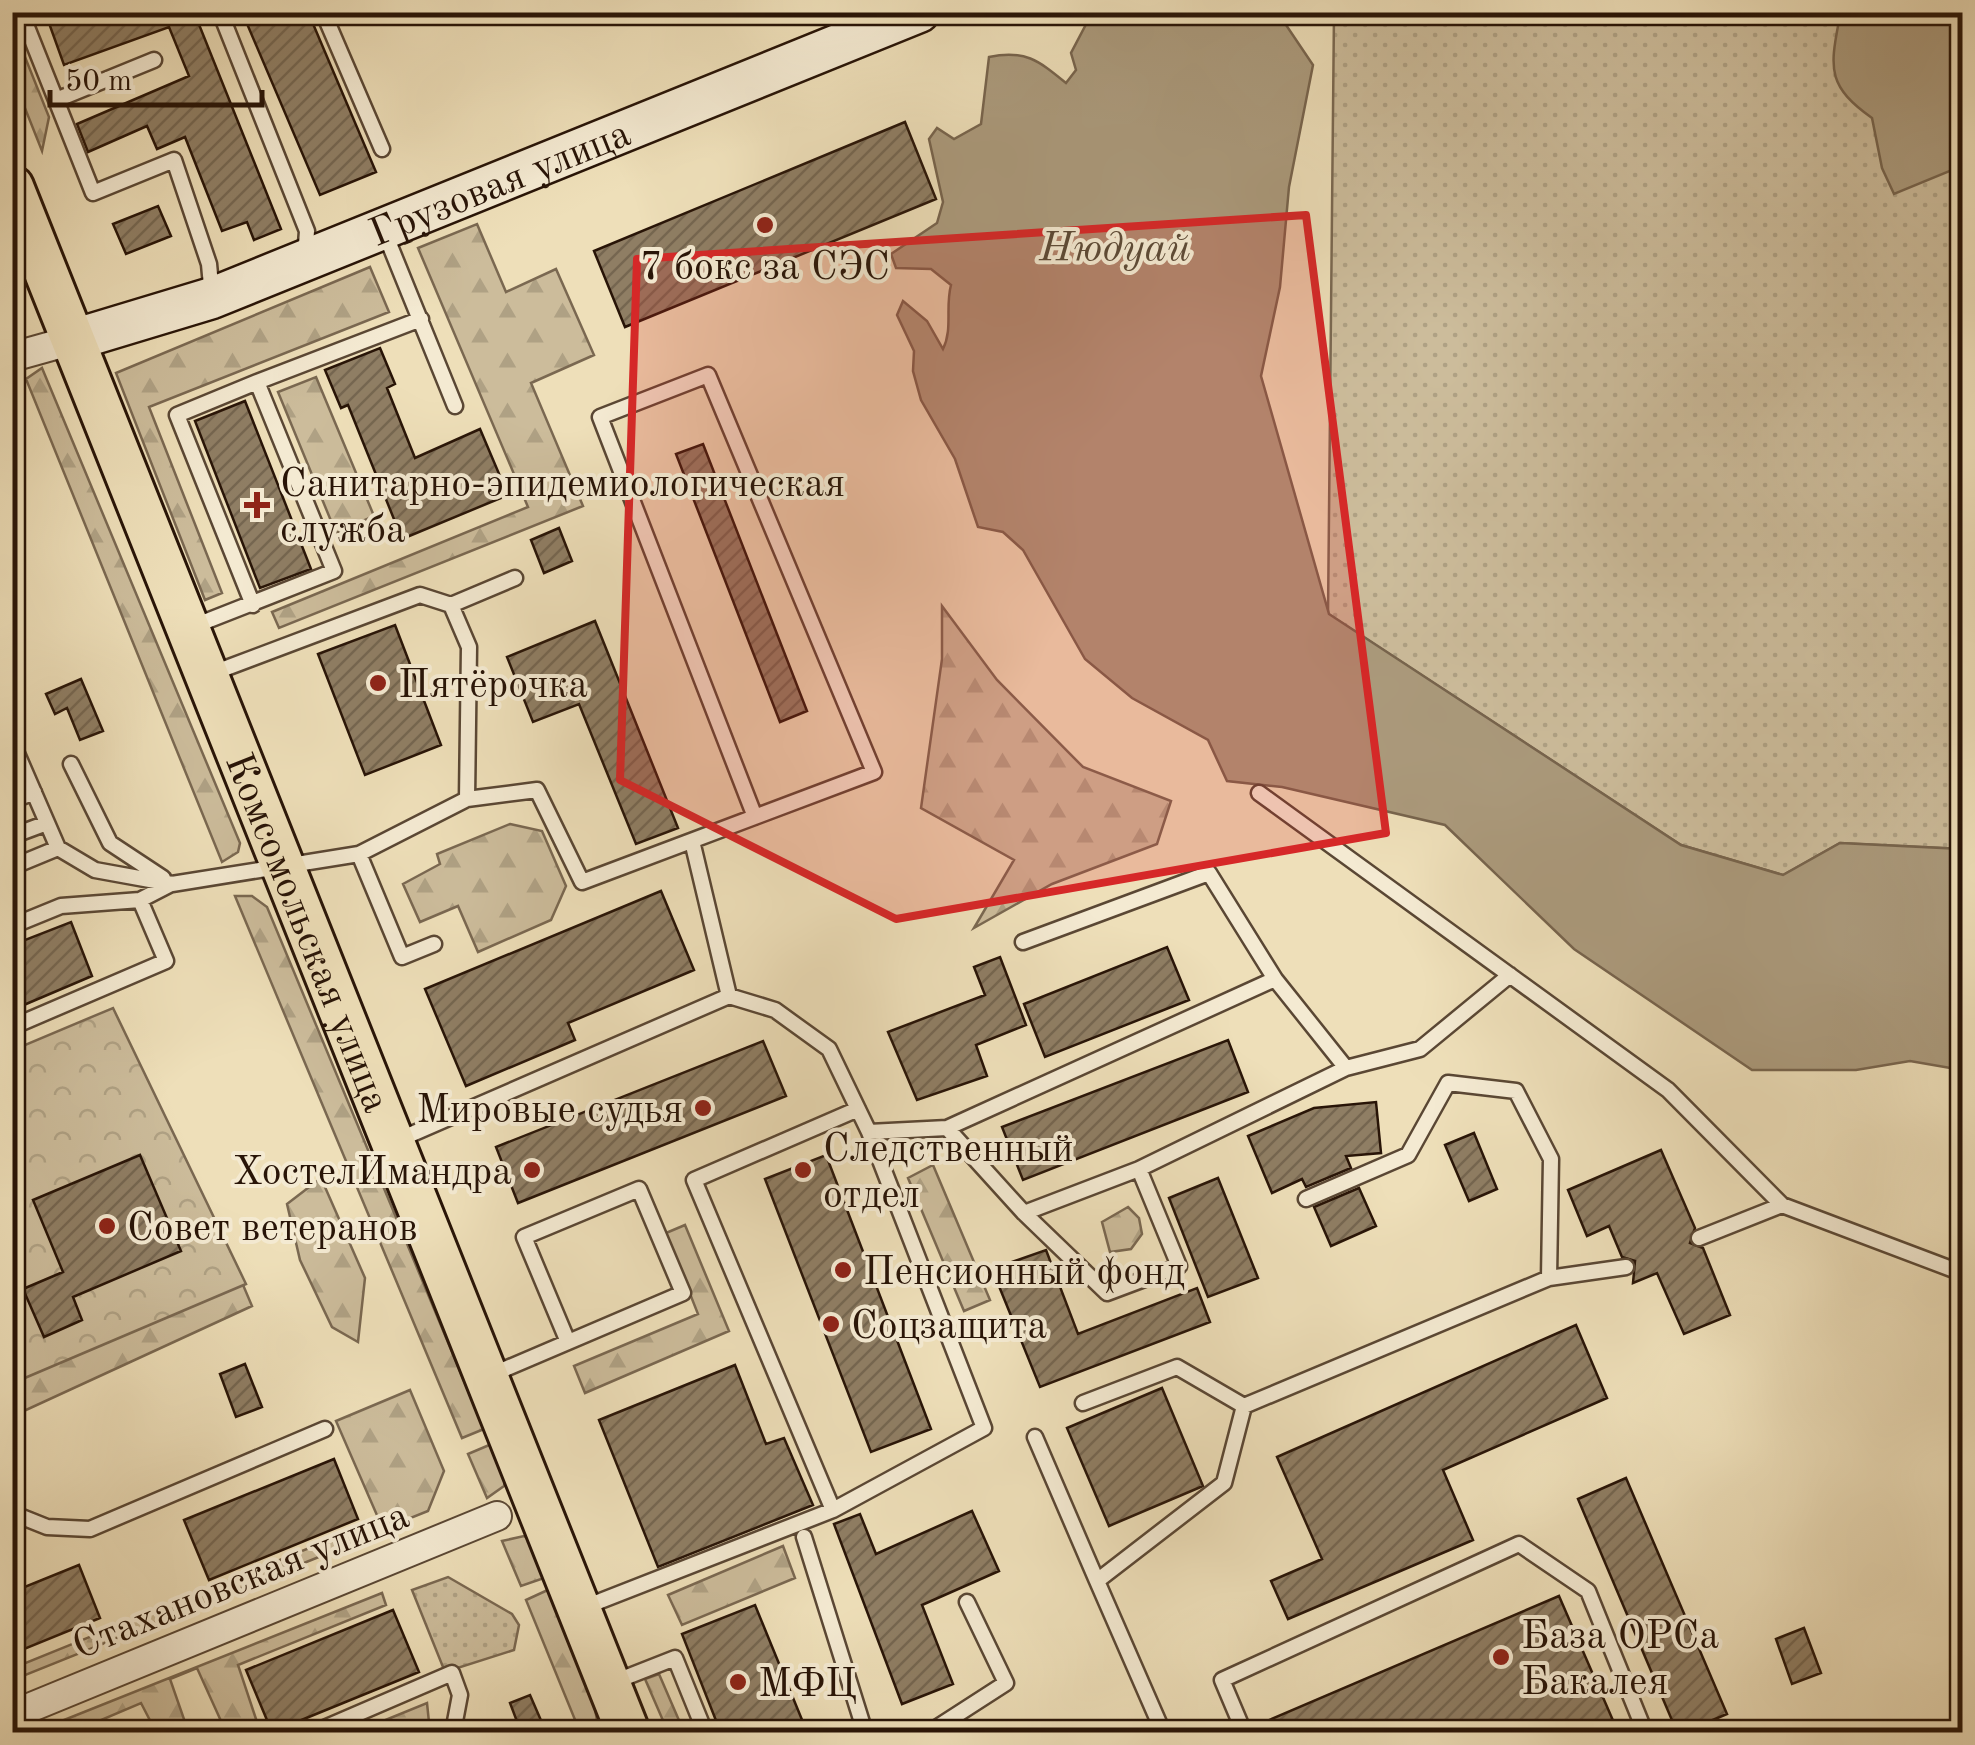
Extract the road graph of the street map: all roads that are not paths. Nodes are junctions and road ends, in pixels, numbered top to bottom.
1 (21, 12) edge
2 (220, 12) edge
3 (323, 12) edge
4 (919, 12) edge
5 (154, 60) dead end
6 (56, 100) junction
7 (382, 148) dead end
8 (12, 187) edge
9 (382, 226) junction
10 (305, 258) junction
11 (212, 298) junction
12 (420, 320) junction
13 (73, 340) junction
14 (12, 357) edge
15 (258, 382) junction
16 (455, 406) dead end
17 (514, 578) dead end
18 (253, 605) junction
19 (451, 605) junction
20 (188, 628) junction
21 (207, 675) junction
22 (12, 742) edge
23 (71, 764) dead end
24 (18, 768) edge
25 (34, 792) junction
26 (1258, 793) dead end
27 (467, 799) junction
28 (12, 801) edge
29 (755, 817) junction
30 (47, 823) junction
31 (12, 836) edge
32 (692, 841) junction
33 (58, 848) junction
34 (359, 854) junction
35 (12, 867) edge
36 (284, 868) junction
37 (172, 884) junction
38 (140, 900) junction
39 (12, 926) edge
40 (1023, 942) dead end
41 (434, 944) dead end
42 (1510, 976) junction
43 (1274, 980) junction
44 (730, 996) junction
45 (12, 1027) edge
46 (1346, 1068) junction
47 (858, 1109) junction
48 (947, 1128) junction
49 (869, 1132) junction
50 (393, 1142) junction
51 (1139, 1169) junction
52 (1306, 1199) dead end
53 (1782, 1205) junction
54 (1024, 1214) junction
55 (1699, 1238) dead end
56 (1626, 1267) dead end
57 (1962, 1272) edge
58 (1548, 1278) junction
59 (568, 1342) junction
60 (486, 1377) junction
61 (1082, 1403) dead end
62 (1244, 1406) junction
63 (326, 1429) dead end
64 (1036, 1437) dead end
65 (516, 1508) junction
66 (833, 1510) junction
67 (12, 1513) edge
68 (804, 1537) dead end
69 (1097, 1581) junction
70 (966, 1602) dead end
71 (580, 1610) junction
72 (609, 1684) junction
73 (12, 1715) edge
74 (457, 1729) edge
75 (315, 1732) edge
76 (628, 1732) edge
77 (705, 1732) edge
78 (866, 1732) edge
79 (930, 1732) edge
80 (1163, 1732) edge
81 (1244, 1732) edge
82 (1645, 1732) edge

1 - 6 lane
2 - 10 lane
3 - 7 lane
4 - 9 main road, Грузовая улица
5 - 6 lane
6 - 11 lane
8 - 13 main road, Комсомольская улица
9 - 10 main road, Грузовая улица
9 - 12 lane
10 - 11 main road, Грузовая улица
11 - 13 main road, Грузовая улица
12 - 15 lane
12 - 16 lane
13 - 14 street
13 - 20 main road, Комсомольская улица
15 - 18 lane
15 - 18 lane
17 - 19 lane
18 - 20 lane
19 - 21 lane
19 - 27 lane
20 - 21 main road, Комсомольская улица
21 - 36 main road, Комсомольская улица
22 - 24 lane
23 - 37 lane
24 - 25 lane
25 - 28 lane
25 - 30 lane
26 - 42 lane
27 - 32 lane
27 - 34 lane
29 - 29 lane
29 - 32 lane
30 - 31 lane
30 - 33 lane
32 - 44 lane
33 - 35 lane
33 - 37 lane
34 - 36 lane
34 - 41 lane
36 - 37 lane
36 - 50 main road, Комсомольская улица
37 - 38 lane
38 - 39 lane
38 - 45 lane
40 - 43 lane
42 - 46 lane
42 - 53 lane
43 - 46 lane
43 - 48 lane
44 - 47 lane
44 - 50 lane
46 - 51 lane
47 - 49 lane
47 - 66 lane
48 - 49 lane
48 - 54 lane
49 - 66 lane
50 - 60 main road, Комсомольская улица
51 - 54 lane
51 - 54 lane
52 - 58 lane
53 - 55 lane
53 - 57 lane
56 - 58 lane
58 - 62 lane
59 - 59 lane
59 - 60 lane
60 - 65 main road, Комсомольская улица
61 - 62 lane
62 - 69 lane
63 - 67 lane
64 - 69 lane
65 - 71 main road, Комсомольская улица
65 - 73 street, Стахановская улица
66 - 71 lane
68 - 78 lane
69 - 80 lane
70 - 79 lane
71 - 72 main road, Комсомольская улица
72 - 76 main road, Комсомольская улица
72 - 77 lane
74 - 75 lane
81 - 82 lane

